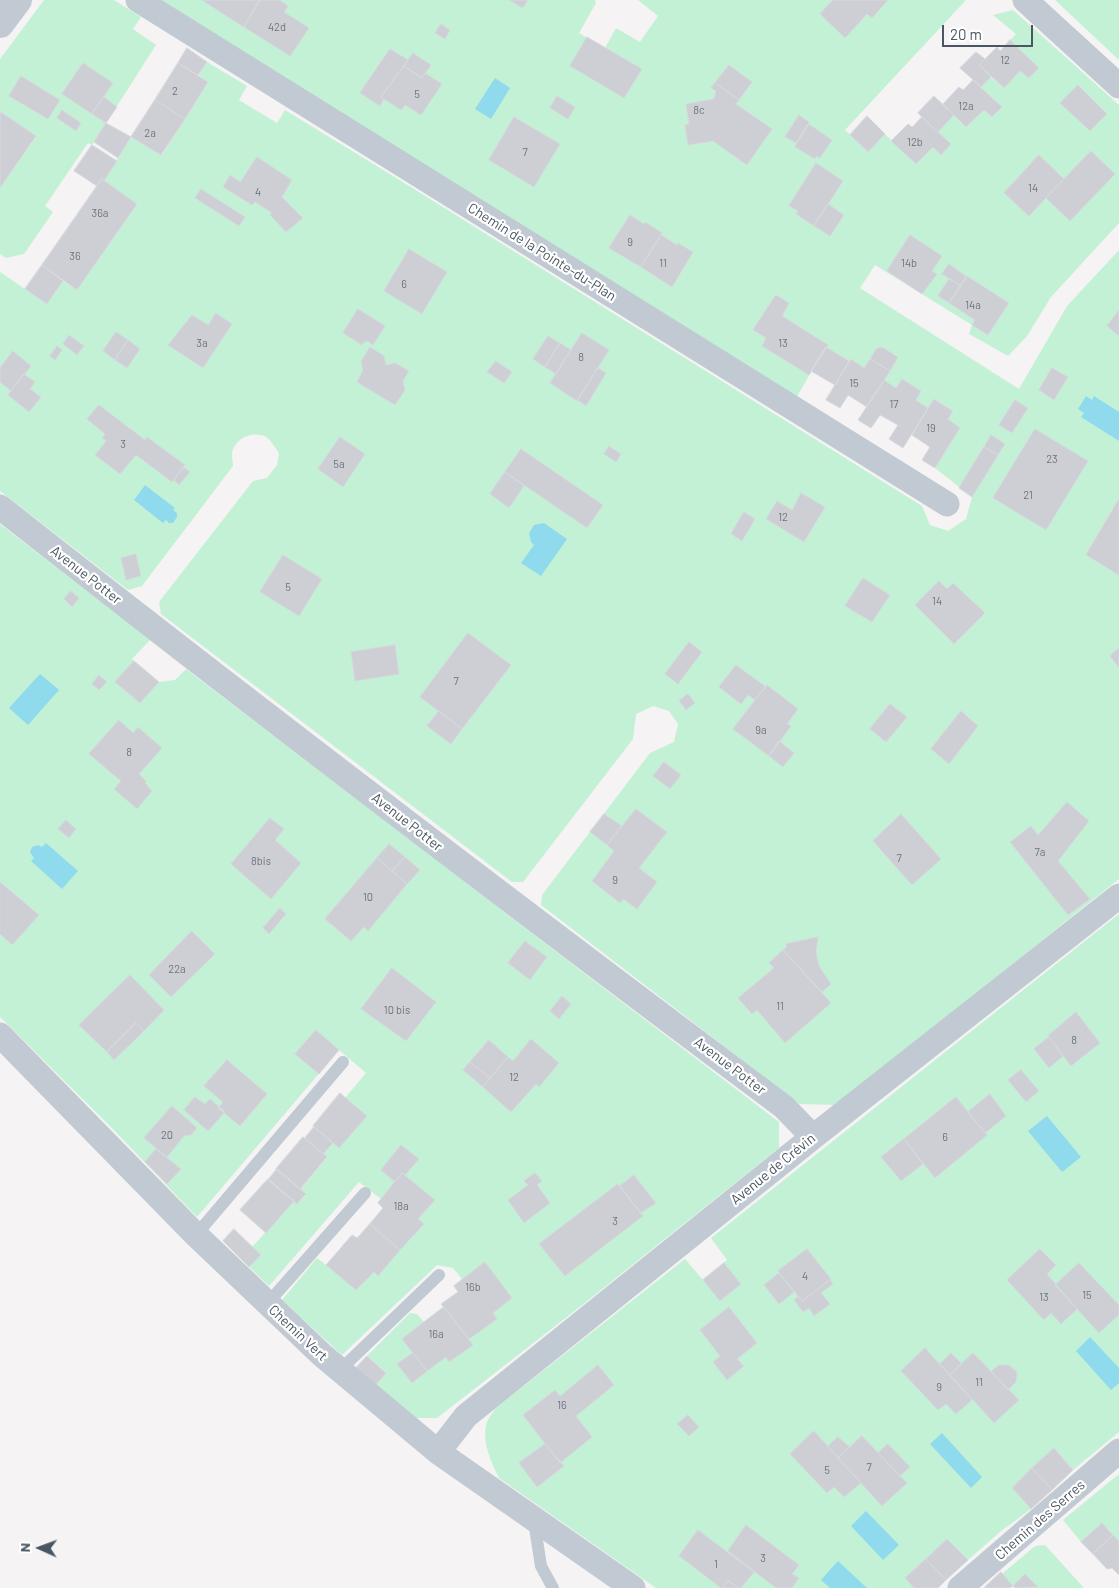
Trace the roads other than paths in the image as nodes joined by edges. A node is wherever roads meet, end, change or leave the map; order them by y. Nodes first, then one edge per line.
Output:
1 (18, 0) edge
2 (138, 0) edge
3 (1025, 0) edge
4 (0, 24) edge
5 (1119, 86) edge
6 (947, 504) dead end
7 (0, 507) edge
8 (1119, 896) edge
9 (0, 1035) edge
10 (342, 1062) dead end
11 (813, 1137) junction
12 (364, 1193) dead end
13 (196, 1235) junction
14 (439, 1276) dead end
15 (267, 1304) junction
16 (340, 1370) junction
17 (1119, 1451) edge
18 (438, 1452) junction
19 (534, 1520) junction
20 (553, 1588) edge
21 (633, 1588) edge
22 (960, 1588) edge

1 - 4 street
2 - 6 street, Chemin de la Pointe-du-Plan
3 - 5 street
7 - 11 street, Avenue Potter
8 - 11 street, Avenue de Crévin
9 - 13 street, Chemin Vert
10 - 13 lane
11 - 18 street, Avenue de Crévin
12 - 15 lane
13 - 15 street, Chemin Vert
14 - 16 lane
15 - 16 street, Chemin Vert
16 - 18 street, Chemin Vert
17 - 22 street, Chemin des Serres
18 - 19 street, Chemin Vert
19 - 20 lane
19 - 21 street, Chemin Vert

